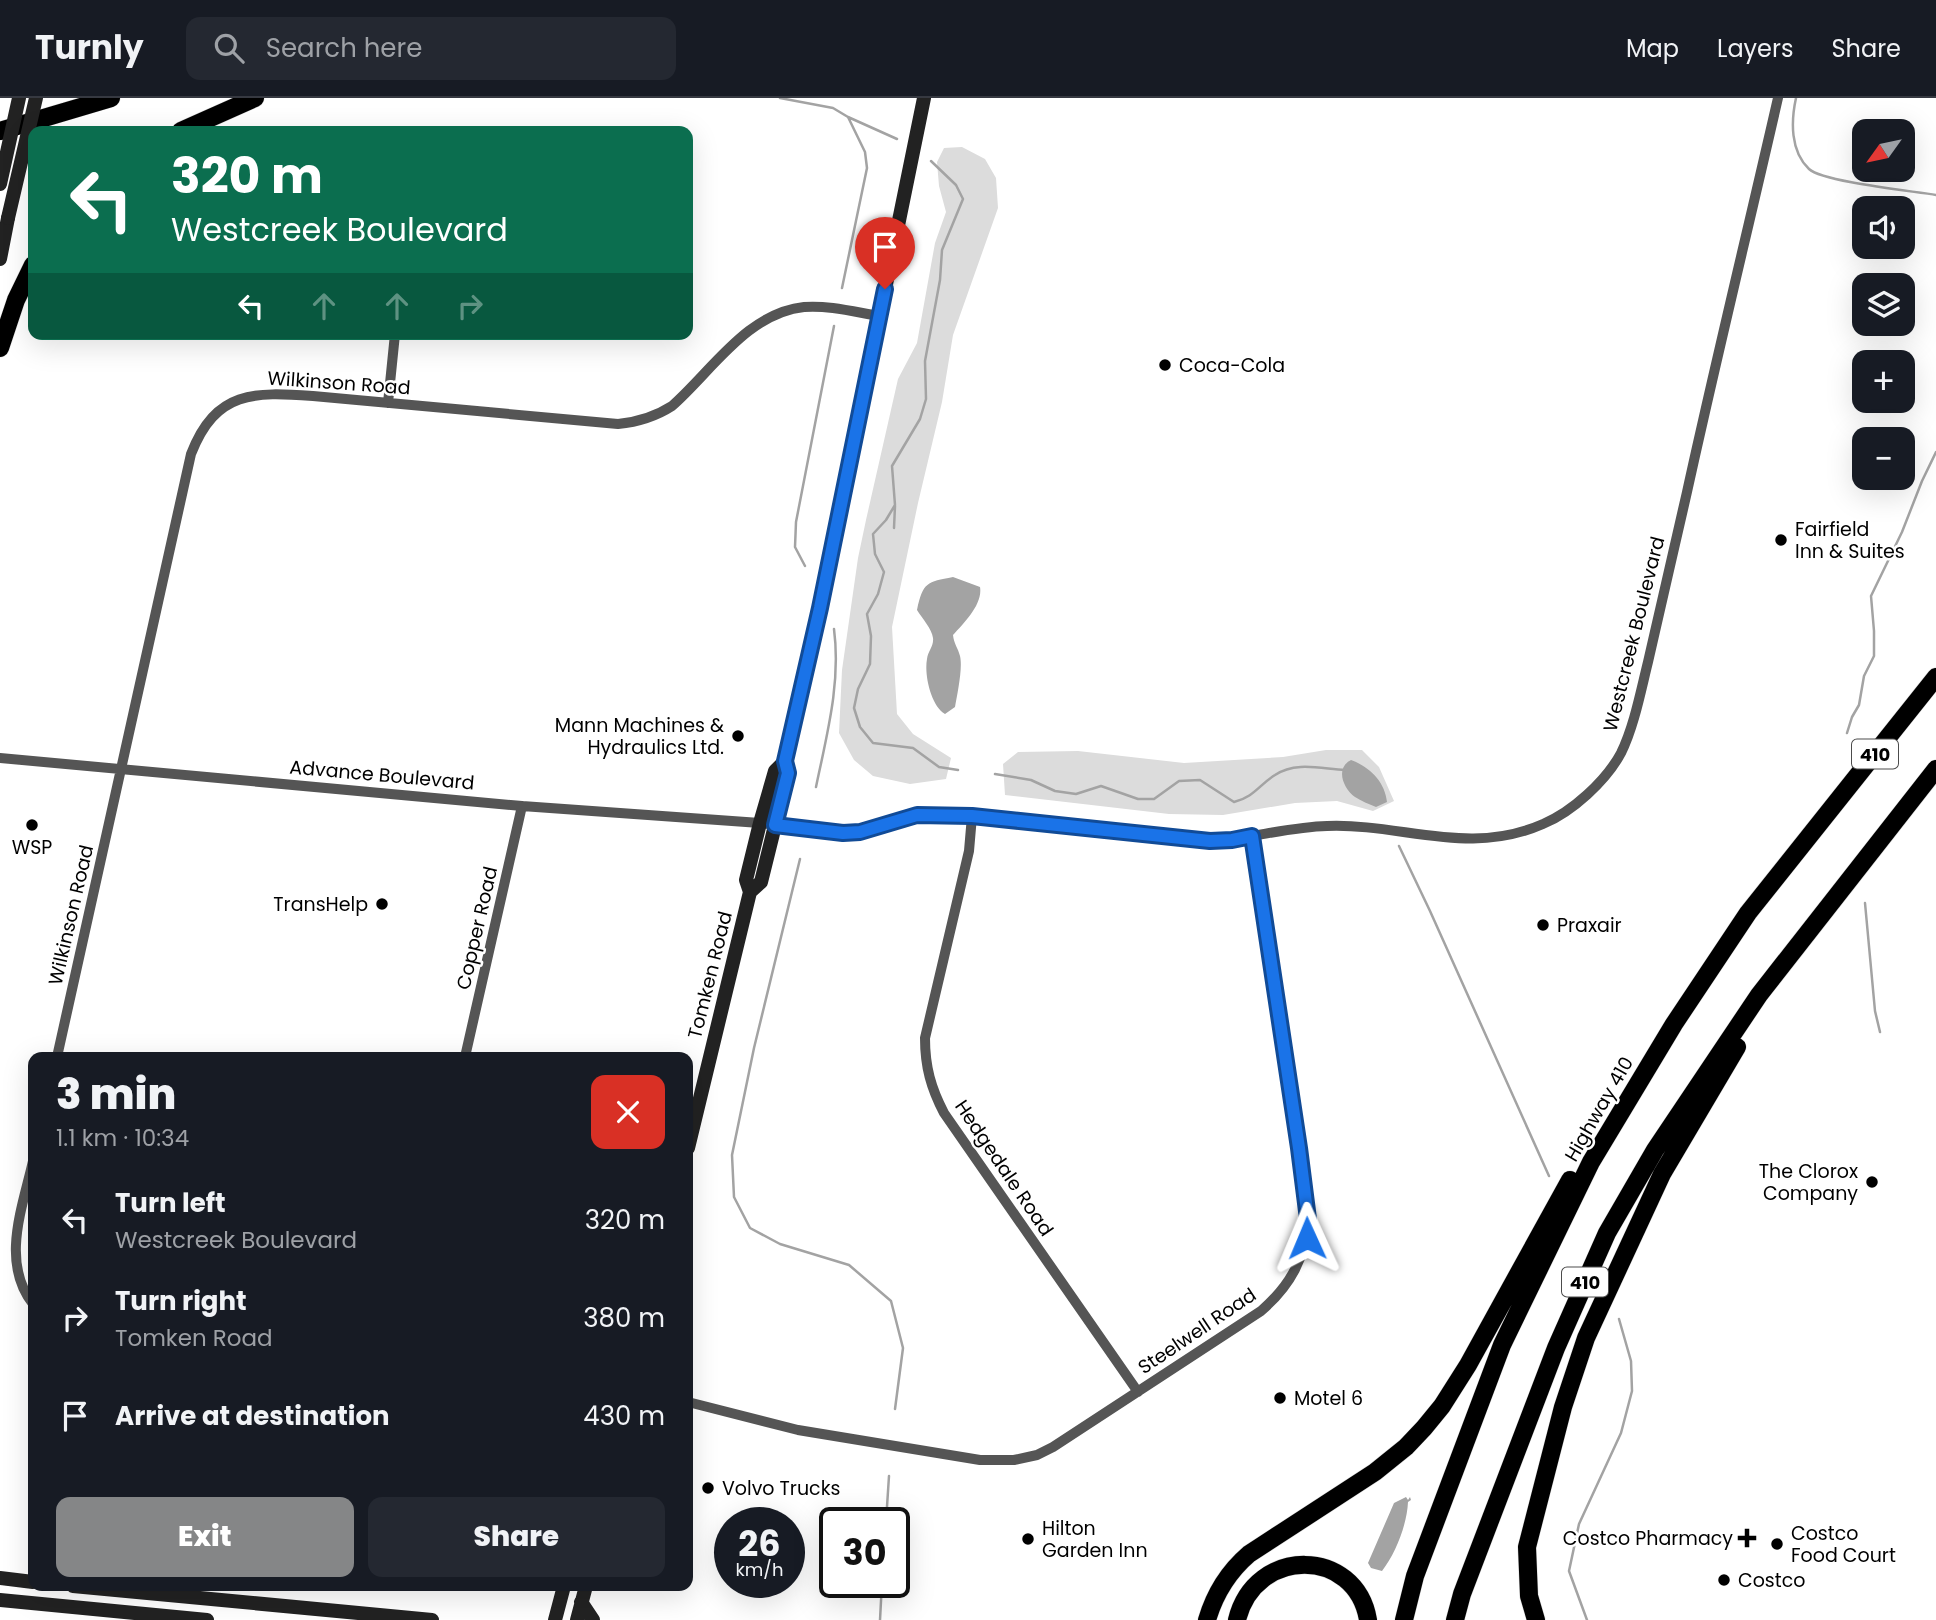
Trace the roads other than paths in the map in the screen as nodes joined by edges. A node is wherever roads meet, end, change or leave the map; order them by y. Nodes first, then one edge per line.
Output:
1 (19, 98) edge
2 (36, 98) edge
3 (111, 98) edge
4 (255, 98) edge
5 (924, 98) edge
6 (1778, 98) edge
7 (29, 126) edge
8 (192, 126) edge
9 (0, 131) edge
10 (28, 132) edge
11 (0, 184) edge
12 (0, 258) edge
13 (28, 275) edge
14 (879, 316) junction
15 (394, 340) edge
16 (0, 348) edge
17 (388, 403) junction
18 (1936, 677) edge
19 (0, 758) edge
20 (122, 768) junction
21 (1936, 769) edge
22 (523, 806) junction
23 (972, 816) junction
24 (768, 824) junction
25 (1252, 836) junction
26 (1759, 995) junction
27 (58, 1052) edge
28 (466, 1052) edge
29 (693, 1127) edge
30 (1591, 1162) junction
31 (28, 1185) edge
32 (28, 1295) edge
33 (1138, 1392) junction
34 (693, 1403) edge
35 (0, 1578) edge
36 (28, 1581) edge
37 (120, 1591) edge
38 (563, 1591) edge
39 (584, 1591) edge
40 (0, 1600) edge
41 (581, 1602) junction
42 (207, 1620) edge
43 (432, 1620) edge
44 (555, 1620) edge
45 (577, 1620) edge
46 (593, 1620) edge
47 (1207, 1620) edge
48 (1237, 1620) edge
49 (1368, 1620) edge
50 (1404, 1620) edge
51 (1457, 1620) edge
52 (1536, 1620) edge

1 - 11 main road, bridge
2 - 7 main road, bridge
3 - 9 highway
4 - 8 highway
5 - 14 main road, Tomken Road
6 - 25 street, Westcreek Boulevard
10 - 12 main road, bridge
13 - 16 highway
14 - 17 street, Wilkinson Road
14 - 24 main road, Tomken Road
15 - 17 street
17 - 20 street, Wilkinson Road
18 - 30 highway, Highway 410 / 410
19 - 20 street, Advance Boulevard
20 - 22 street, Advance Boulevard
20 - 27 street, Wilkinson Road
21 - 26 highway, 410
22 - 24 street, Advance Boulevard
22 - 28 street, Copper Road
23 - 24 street, Westcreek Boulevard
23 - 25 street, Westcreek Boulevard
23 - 33 street, Hedgedale Road
24 - 29 main road, Tomken Road
25 - 33 street, Steelwell Road
26 - 51 highway, 410
26 - 52 highway
30 - 47 highway
30 - 50 highway, Highway 410 / 410
31 - 32 street
33 - 34 street, Steelwell Road
35 - 36 main road
37 - 43 main road
38 - 44 main road
39 - 41 main road
40 - 42 main road
41 - 45 main road
41 - 46 main road
48 - 49 highway

